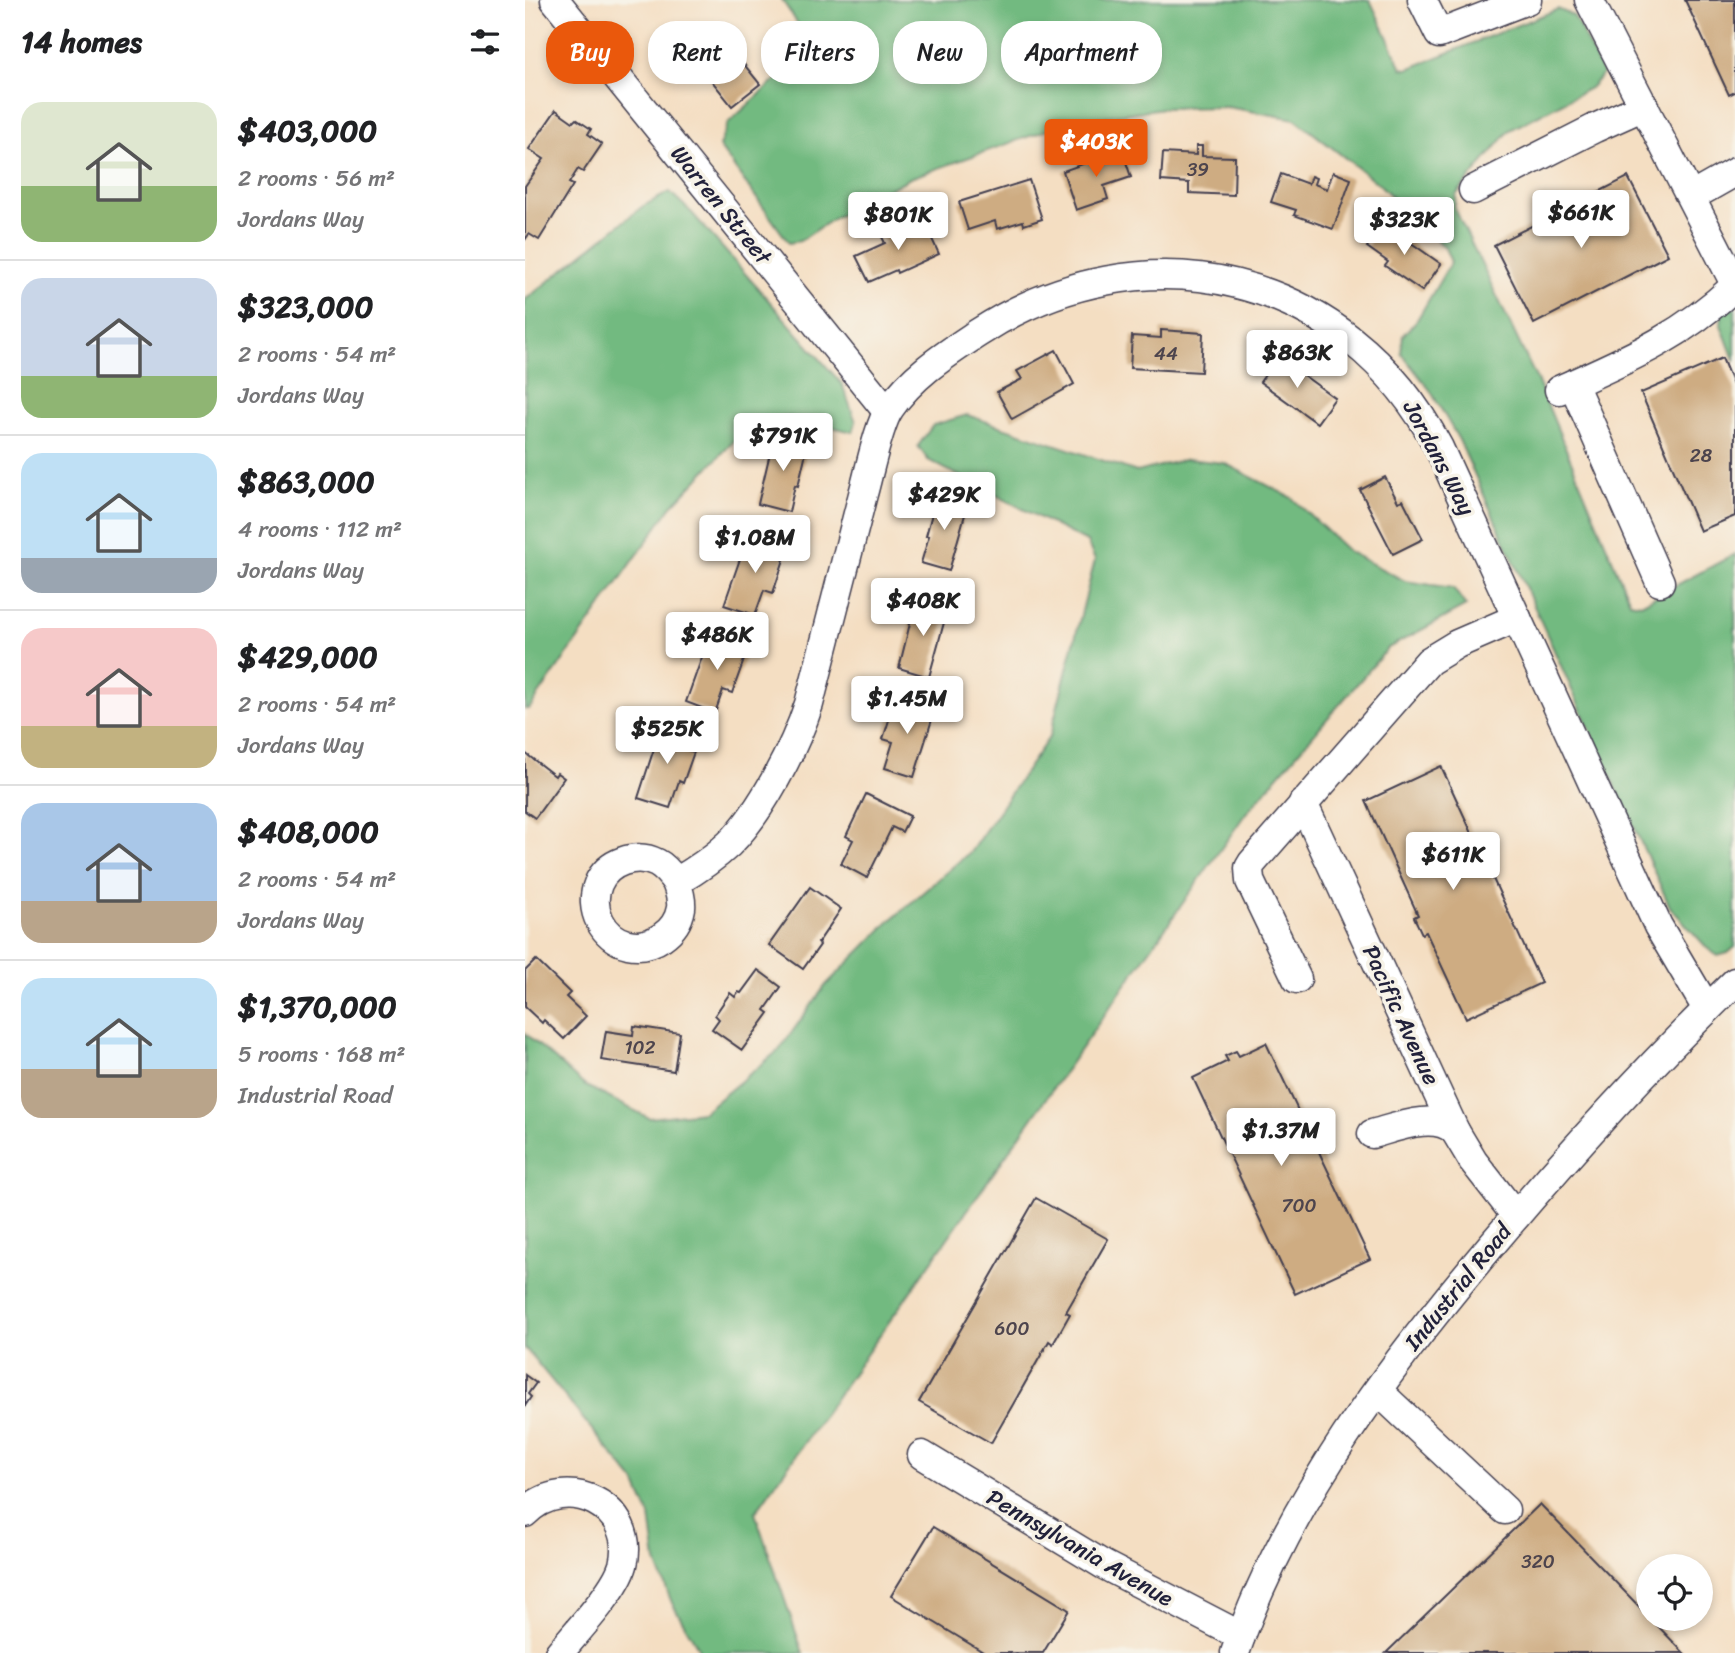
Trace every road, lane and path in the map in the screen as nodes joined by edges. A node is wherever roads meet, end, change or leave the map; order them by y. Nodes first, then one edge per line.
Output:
1 (555, 0) edge
2 (1422, 0) edge
3 (1527, 0) edge
4 (1589, 0) edge
5 (1644, 106) junction
6 (1735, 172) edge
7 (1473, 190) dead end
8 (1692, 197) junction
9 (1735, 285) edge
10 (887, 411) junction
11 (1660, 582) dead end
12 (1517, 618) junction
13 (1303, 803) junction
14 (676, 882) dead end
15 (1297, 979) dead end
16 (1735, 982) edge
17 (1707, 1009) junction
18 (1454, 1131) junction
19 (1372, 1134) dead end
20 (1516, 1216) junction
21 (1378, 1391) junction
22 (922, 1455) dead end
23 (1504, 1510) dead end
24 (525, 1513) edge
25 (1238, 1644) edge
26 (559, 1653) edge

1 - 10 street, Warren Street
2 - 3 street
4 - 5 street
5 - 7 street
5 - 8 street
6 - 8 street
8 - 9 street
9 - 11 street
10 - 12 street, Jordans Way
10 - 14 street, Jordans Way
12 - 13 street
12 - 17 street, Jordans Way
13 - 15 street
13 - 18 street, Pacific Avenue
16 - 17 street, Industrial Road
17 - 20 street, Industrial Road
18 - 19 street
18 - 20 street, Pacific Avenue
20 - 21 street, Industrial Road
21 - 23 street
21 - 25 street, Industrial Road
22 - 25 street, Pennsylvania Avenue
24 - 26 street

